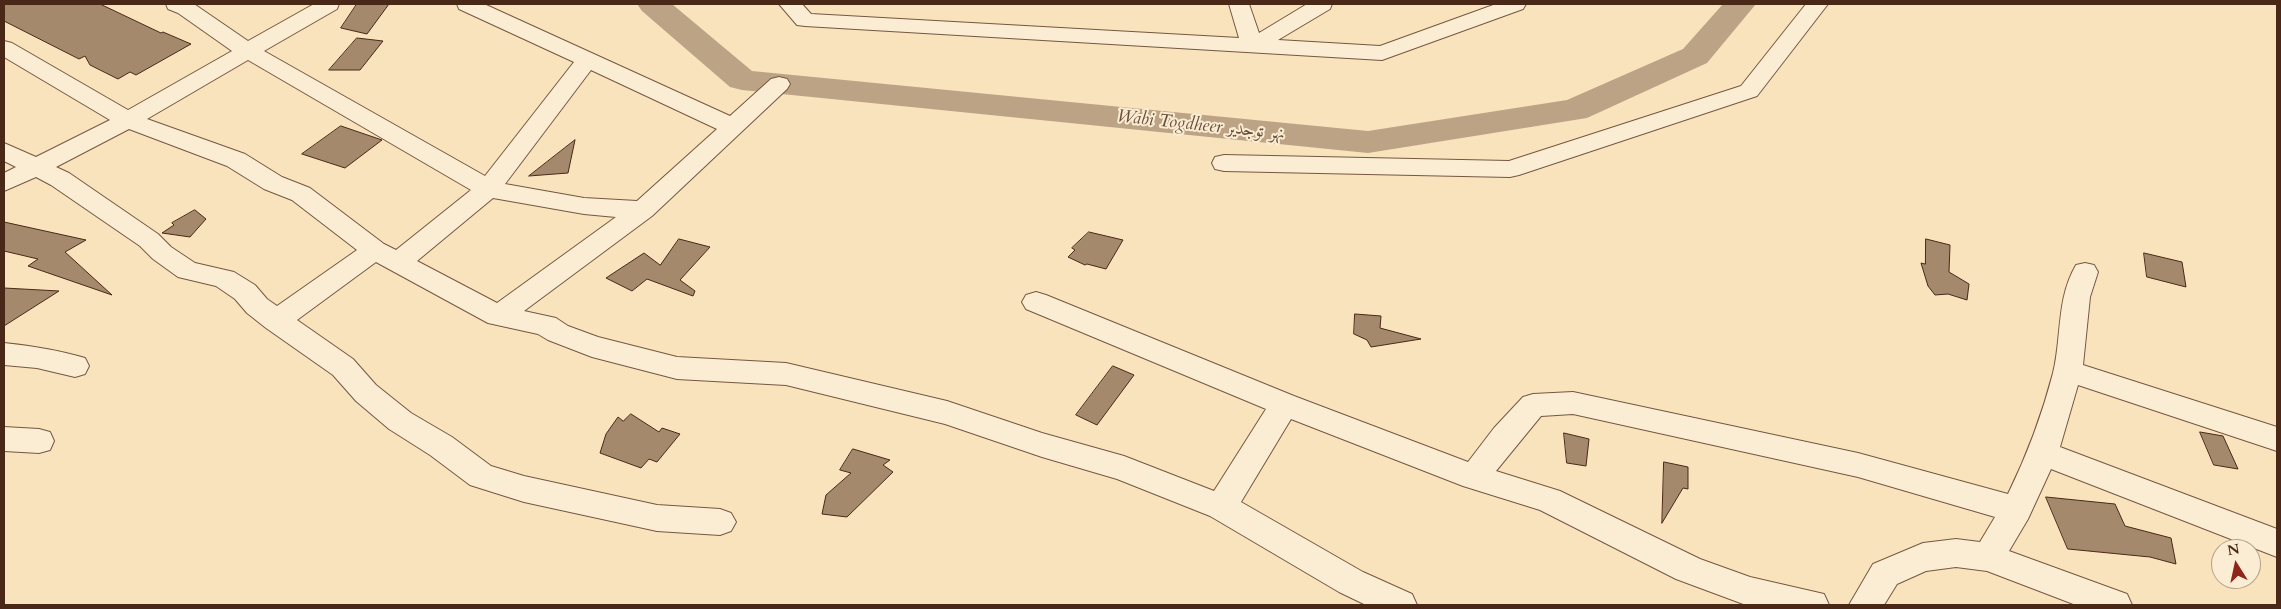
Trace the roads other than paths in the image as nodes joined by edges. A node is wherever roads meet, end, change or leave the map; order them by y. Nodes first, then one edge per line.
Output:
1 (176, 4) edge
2 (329, 4) edge
3 (467, 4) edge
4 (790, 4) edge
5 (1239, 4) edge
6 (1322, 4) edge
7 (1515, 4) edge
8 (1817, 4) edge
9 (1253, 46) junction
10 (4, 48) edge
11 (246, 50) junction
12 (587, 60) junction
13 (779, 84) dead end
14 (128, 120) junction
15 (733, 127) junction
16 (4, 151) edge
17 (1224, 163) dead end
18 (34, 166) junction
19 (4, 183) edge
20 (488, 189) junction
21 (643, 210) junction
22 (386, 256) junction
23 (2085, 272) dead end
24 (1036, 302) dead end
25 (498, 316) junction
26 (276, 321) junction
27 (4, 354) edge
28 (75, 366) dead end
29 (2068, 370) junction
30 (1284, 404) junction
31 (4, 439) edge
32 (2277, 439) edge
33 (39, 441) dead end
34 (2043, 453) junction
35 (1474, 477) junction
36 (1221, 507) junction
37 (2017, 510) junction
38 (720, 522) dead end
39 (2277, 543) edge
40 (1988, 557) junction
41 (1400, 605) edge
42 (1812, 605) edge
43 (1866, 605) edge
44 (2115, 605) edge

1 - 11 street
2 - 11 street
3 - 12 street
4 - 9 street
5 - 9 street
6 - 9 street
7 - 9 street
8 - 17 street
10 - 14 street
11 - 14 street
11 - 20 street
12 - 15 street
12 - 20 street
13 - 15 street
14 - 18 street
14 - 22 street
15 - 21 street
16 - 18 street
18 - 19 street
18 - 26 street
20 - 21 street
20 - 22 street
21 - 25 street
22 - 25 street
22 - 26 street
23 - 29 street
24 - 30 street
25 - 36 street
26 - 38 street
27 - 28 street
29 - 32 street
29 - 34 street
30 - 35 street
30 - 36 street
31 - 33 street
34 - 37 street
34 - 39 street
35 - 37 street
35 - 42 street
36 - 41 street
37 - 40 street
40 - 43 street
40 - 44 street

